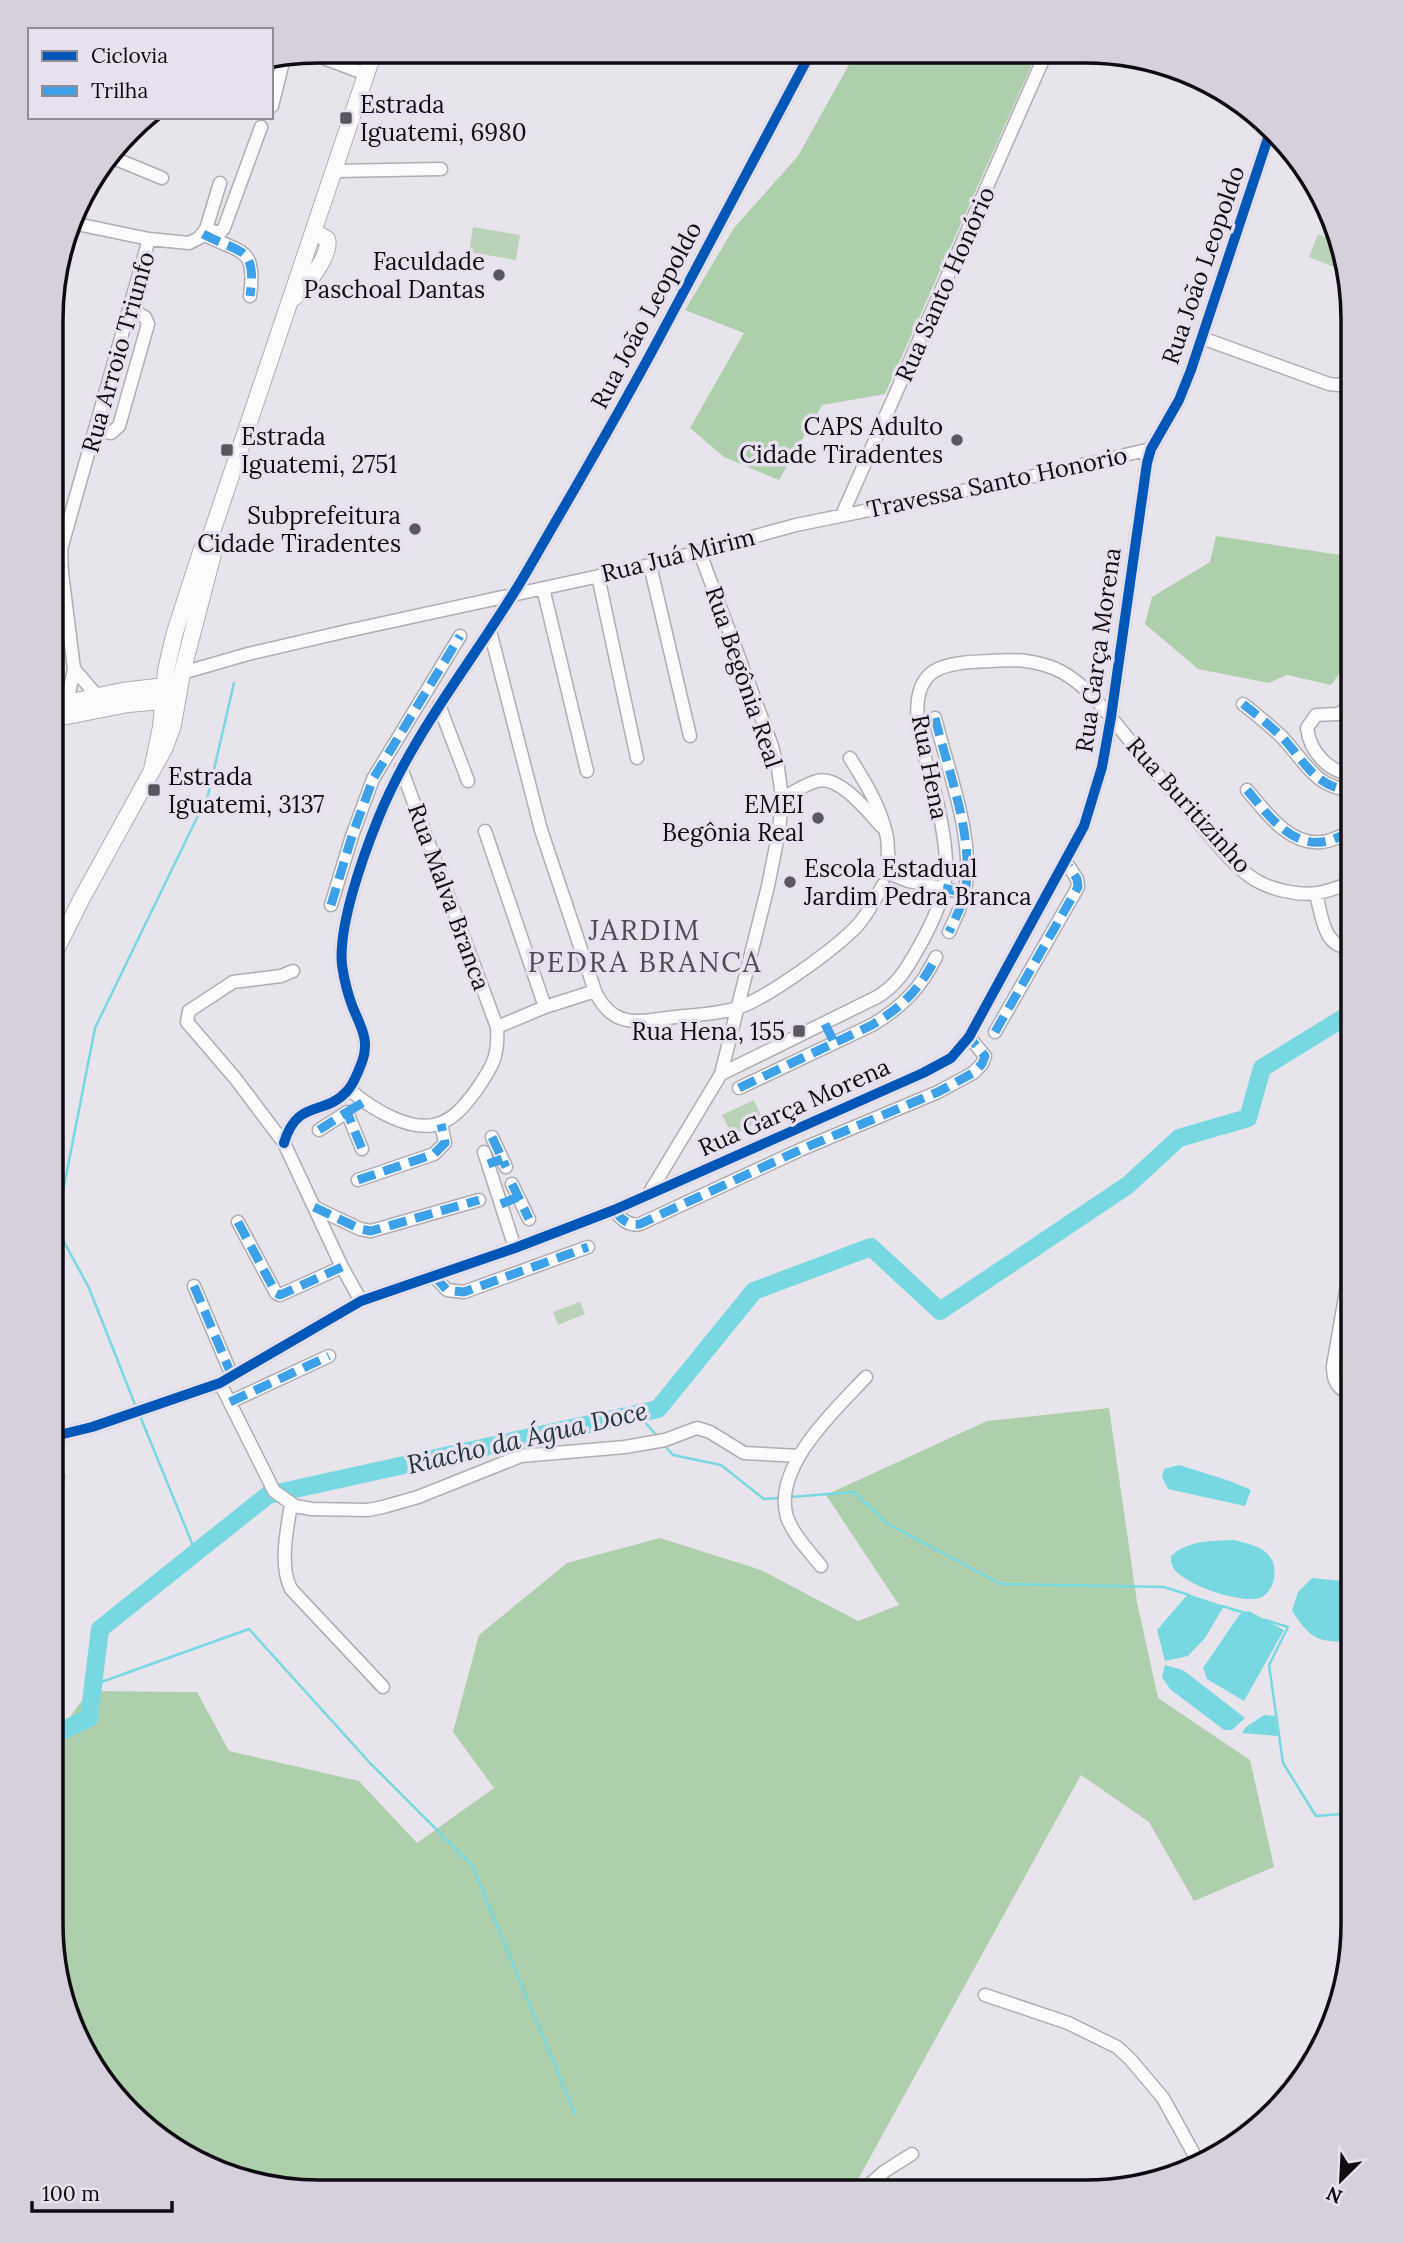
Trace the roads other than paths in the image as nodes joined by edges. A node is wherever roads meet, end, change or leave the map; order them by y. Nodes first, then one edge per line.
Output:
1 (344, 63) edge
2 (370, 63) edge
3 (805, 63) edge
4 (1042, 63) edge
5 (282, 66) edge
6 (366, 74) junction
7 (273, 102) edge
8 (261, 127) dead end
9 (1268, 140) edge
10 (118, 161) edge
11 (441, 169) dead end
12 (335, 171) junction
13 (162, 178) dead end
14 (219, 183) dead end
15 (81, 225) edge
16 (205, 232) junction
17 (149, 239) junction
18 (250, 296) dead end
19 (131, 310) junction
20 (1202, 338) junction
21 (1341, 384) edge
22 (96, 430) junction
23 (1151, 449) junction
24 (842, 515) junction
25 (63, 542) edge
26 (209, 545) junction
27 (700, 553) junction
28 (650, 565) junction
29 (598, 576) junction
30 (63, 581) edge
31 (543, 588) junction
32 (514, 595) junction
33 (489, 631) junction
34 (460, 636) dead end
35 (74, 669) junction
36 (174, 688) junction
37 (98, 696) junction
38 (67, 703) junction
39 (128, 704) junction
40 (1243, 704) dead end
41 (439, 705) junction
42 (63, 706) edge
43 (1341, 712) edge
44 (63, 717) edge
45 (1111, 717) junction
46 (935, 718) dead end
47 (161, 727) junction
48 (690, 736) dead end
49 (638, 758) dead end
50 (850, 758) dead end
51 (401, 768) junction
52 (152, 770) junction
53 (587, 771) dead end
54 (1341, 772) edge
55 (373, 779) junction
56 (468, 781) dead end
57 (392, 787) junction
58 (1341, 788) edge
59 (1247, 790) dead end
60 (782, 798) junction
61 (485, 831) dead end
62 (886, 831) junction
63 (1341, 835) edge
64 (1066, 862) junction
65 (883, 885) dead end
66 (1341, 886) edge
67 (943, 888) junction
68 (965, 893) junction
69 (1316, 894) junction
70 (331, 905) dead end
71 (949, 932) dead end
72 (63, 936) edge
73 (1341, 946) edge
74 (936, 957) dead end
75 (293, 971) dead end
76 (595, 991) junction
77 (545, 1007) junction
78 (737, 1008) junction
79 (825, 1024) junction
80 (497, 1027) junction
81 (995, 1032) dead end
82 (969, 1037) junction
83 (834, 1042) junction
84 (721, 1074) junction
85 (738, 1088) dead end
86 (349, 1089) junction
87 (364, 1102) junction
88 (347, 1112) junction
89 (441, 1124) junction
90 (319, 1130) dead end
91 (492, 1137) dead end
92 (284, 1143) junction
93 (362, 1149) dead end
94 (358, 1180) dead end
95 (512, 1184) dead end
96 (648, 1195) junction
97 (518, 1197) junction
98 (479, 1200) dead end
99 (501, 1204) junction
100 (314, 1207) junction
101 (614, 1210) junction
102 (529, 1219) dead end
103 (237, 1222) dead end
104 (588, 1247) dead end
105 (515, 1248) junction
106 (342, 1267) junction
107 (434, 1276) junction
108 (194, 1286) dead end
109 (361, 1301) junction
110 (1341, 1320) edge
111 (329, 1356) dead end
112 (232, 1376) junction
113 (866, 1377) dead end
114 (220, 1383) junction
115 (1341, 1389) edge
116 (230, 1402) junction
117 (63, 1434) edge
118 (799, 1456) junction
119 (291, 1504) junction
120 (821, 1566) dead end
121 (383, 1687) dead end
122 (985, 1995) dead end
123 (912, 2154) dead end
124 (1195, 2156) edge
125 (875, 2180) edge

1 - 6 street
2 - 6 main road
3 - 32 street, Rua João Leopoldo
4 - 24 street, Rua Santo Honório
5 - 7 street
6 - 12 main road
8 - 16 street
9 - 20 street, Rua João Leopoldo
10 - 13 street
11 - 12 street
12 - 26 main road
14 - 16 street
15 - 17 street
16 - 17 street
16 - 18 street
17 - 19 street, Rua Arroio Triunfo
19 - 22 street, Rua Arroio Triunfo
19 - 22 street
20 - 21 street
20 - 23 street, Rua João Leopoldo
22 - 25 street, Rua Arroio Triunfo
23 - 24 street, Travessa Santo Honorio
23 - 45 street, Rua Garça Morena
24 - 27 street, Rua Juá Mirim
26 - 36 main road
26 - 36 main road
27 - 28 street, Rua Juá Mirim
27 - 60 street, Rua Begônia Real
28 - 29 street, Rua Juá Mirim
28 - 48 street
29 - 31 street, Rua Juá Mirim
29 - 49 street
30 - 35 street, Rua Arroio Triunfo
31 - 32 street, Rua Juá Mirim
31 - 53 street
32 - 33 street, Rua João Leopoldo
32 - 36 street, Rua Juá Mirim
33 - 41 street, Rua João Leopoldo
33 - 76 street
34 - 55 street
35 - 37 street
35 - 38 street, Rua Arroio Triunfo
36 - 37 main road
36 - 39 main road
36 - 47 main road
36 - 52 main road
37 - 38 main road
38 - 42 main road
39 - 44 main road
39 - 47 main road
40 - 58 street
41 - 51 street, Rua João Leopoldo
41 - 56 street
43 - 54 street
45 - 64 street, Rua Garça Morena
45 - 67 street, Rua Hena
45 - 69 street, Rua Buritizinho
46 - 68 street
47 - 52 main road
50 - 62 street
51 - 57 street, Rua João Leopoldo
51 - 80 street, Rua Malva Branca
52 - 72 main road
55 - 57 street
55 - 70 street
57 - 86 street, Rua João Leopoldo
59 - 63 street
60 - 62 street
60 - 78 street, Rua Begônia Real
61 - 77 street
62 - 67 street
64 - 81 street
64 - 82 street, Rua Garça Morena
65 - 78 street
66 - 69 street, Rua Buritizinho
67 - 68 street
67 - 79 street, Rua Hena
68 - 71 street
69 - 73 street
74 - 83 street
75 - 92 street
76 - 77 street
76 - 78 street
77 - 80 street
78 - 84 street, Rua Begônia Real
79 - 83 street
79 - 84 street, Rua Hena
80 - 89 street
82 - 96 street, Rua Garça Morena
82 - 101 street
83 - 85 street
84 - 96 street, Rua Begônia Real
86 - 87 street
86 - 92 street
87 - 88 street
87 - 89 street
88 - 90 street
88 - 93 street
89 - 94 street
91 - 99 street
92 - 100 street
95 - 97 street
96 - 101 street, Rua Garça Morena
97 - 99 street
97 - 102 street
98 - 100 street
99 - 105 street
100 - 106 street
101 - 105 street, Rua Garça Morena
103 - 106 street
104 - 107 street
105 - 107 street, Rua Garça Morena
106 - 109 street
107 - 109 street, Rua Garça Morena
108 - 112 street
109 - 112 street, Rua Garça Morena
110 - 115 street
111 - 116 street
112 - 114 street, Rua Garça Morena
113 - 118 street
114 - 116 street
114 - 117 street, Rua Garça Morena
116 - 119 street
118 - 119 street
118 - 120 street
119 - 121 street
122 - 124 street
123 - 125 street

